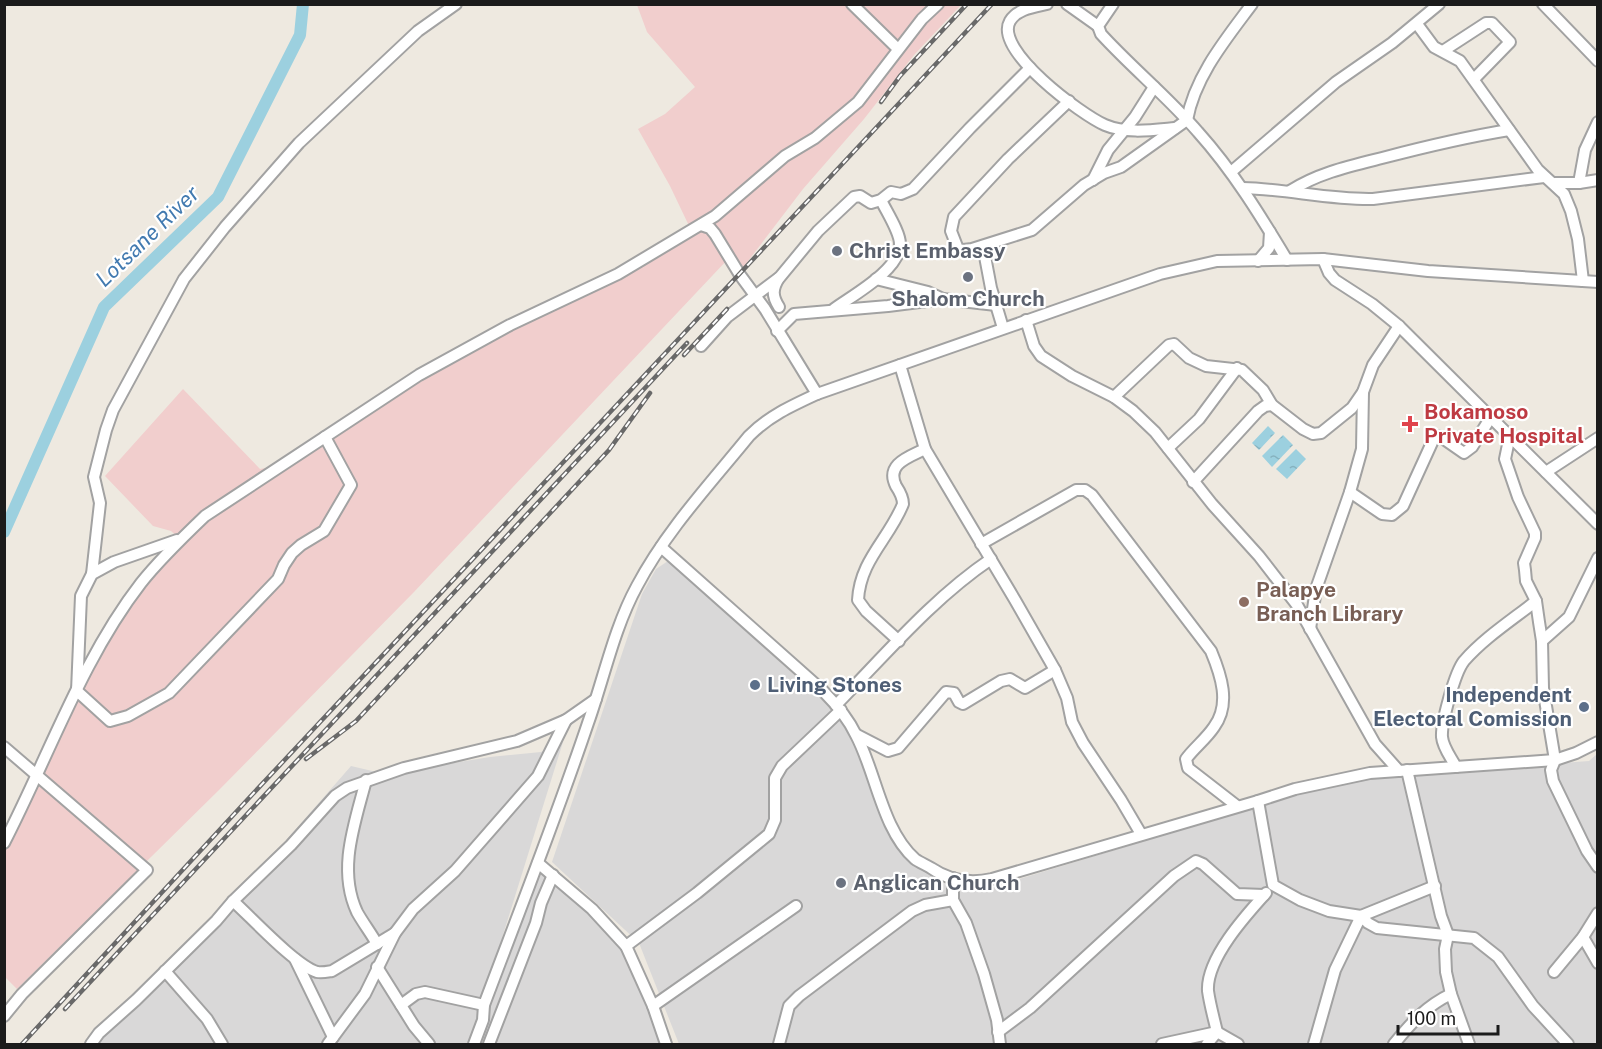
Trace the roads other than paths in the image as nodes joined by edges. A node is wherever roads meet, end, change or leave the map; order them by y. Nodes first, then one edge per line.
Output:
1 (456, 4) edge
2 (852, 4) edge
3 (938, 4) edge
4 (1047, 4) edge
5 (1067, 4) edge
6 (1113, 4) edge
7 (1252, 4) edge
8 (1439, 4) edge
9 (1543, 4) edge
10 (1418, 24) junction
11 (1098, 26) junction
12 (898, 49) junction
13 (1443, 51) junction
14 (1598, 62) edge
15 (1030, 68) junction
16 (1474, 79) junction
17 (1154, 87) junction
18 (1069, 101) junction
19 (1187, 120) junction
20 (1598, 122) edge
21 (1175, 128) junction
22 (1124, 129) junction
23 (1509, 130) junction
24 (1231, 172) junction
25 (1544, 177) junction
26 (1093, 180) junction
27 (1598, 180) edge
28 (1555, 183) junction
29 (1579, 183) junction
30 (1243, 188) junction
31 (1290, 190) junction
32 (881, 200) junction
33 (701, 225) junction
34 (1270, 232) junction
35 (983, 246) junction
36 (1323, 259) junction
37 (1287, 260) junction
38 (1258, 261) junction
39 (780, 277) junction
40 (876, 279) junction
41 (1583, 281) junction
42 (1598, 282) edge
43 (755, 295) junction
44 (943, 298) junction
45 (996, 305) junction
46 (779, 308) junction
47 (765, 309) junction
48 (833, 309) junction
49 (794, 314) junction
50 (1026, 320) junction
51 (1399, 326) junction
52 (1003, 328) junction
53 (777, 331) junction
54 (701, 346) dead end
55 (900, 365) junction
56 (1237, 368) junction
57 (1363, 392) junction
58 (817, 394) junction
59 (1114, 398) junction
60 (1272, 405) junction
61 (1491, 417) junction
62 (1510, 435) junction
63 (325, 436) junction
64 (1598, 438) edge
65 (1168, 448) junction
66 (925, 449) junction
67 (1545, 472) junction
68 (1193, 482) junction
69 (1350, 492) junction
70 (1598, 524) edge
71 (180, 539) junction
72 (981, 544) junction
73 (661, 547) junction
74 (1598, 558) edge
75 (991, 559) junction
76 (92, 574) junction
77 (1536, 601) junction
78 (1310, 630) junction
79 (899, 640) junction
80 (1542, 641) junction
81 (1055, 670) junction
82 (78, 691) junction
83 (596, 699) junction
84 (839, 708) junction
85 (566, 720) junction
86 (857, 735) junction
87 (1598, 742) edge
88 (4, 747) edge
89 (1555, 760) junction
90 (1456, 767) junction
91 (1403, 771) junction
92 (38, 775) junction
93 (366, 780) junction
94 (1258, 801) junction
95 (1237, 806) junction
96 (1141, 834) junction
97 (4, 843) edge
98 (538, 863) junction
99 (1597, 864) edge
100 (553, 875) junction
101 (953, 878) junction
102 (1273, 885) junction
103 (1435, 886) junction
104 (1264, 895) junction
105 (953, 900) junction
106 (233, 901) junction
107 (796, 906) dead end
108 (1598, 913) edge
109 (1361, 916) junction
110 (395, 933) junction
111 (1448, 935) junction
112 (1583, 937) junction
113 (377, 944) junction
114 (626, 946) junction
115 (295, 958) junction
116 (1598, 963) edge
117 (377, 967) junction
118 (165, 971) junction
119 (1554, 972) dead end
120 (1451, 994) junction
121 (401, 1005) junction
122 (484, 1005) junction
123 (652, 1006) junction
124 (4, 1016) edge
125 (483, 1020) junction
126 (998, 1032) junction
127 (1217, 1032) junction
128 (331, 1042) edge
129 (492, 1042) edge
130 (91, 1044) edge
131 (222, 1044) edge
132 (429, 1044) edge
133 (474, 1044) edge
134 (666, 1044) edge
135 (778, 1044) edge
136 (1000, 1044) edge
137 (1162, 1044) edge
138 (1207, 1044) edge
139 (1238, 1044) edge
140 (1314, 1044) edge
141 (1395, 1044) edge
142 (1469, 1044) edge
143 (1568, 1044) edge

1 - 76 street
2 - 12 street
3 - 12 street
4 - 15 street
5 - 11 street
6 - 11 street
7 - 19 street
8 - 10 street
9 - 14 street
10 - 13 street
10 - 24 street
11 - 17 street
12 - 33 street
13 - 16 street
13 - 16 street
15 - 18 street
15 - 32 street
16 - 23 street
17 - 19 street
17 - 22 street
18 - 22 street
18 - 35 street
19 - 21 street
19 - 24 street
20 - 29 street
21 - 22 street
21 - 26 street
22 - 26 street
23 - 25 street
23 - 31 street
24 - 30 street
25 - 28 street
25 - 31 street
26 - 35 street
27 - 29 street
28 - 29 street
28 - 41 street
30 - 31 street
30 - 34 street
32 - 39 street
32 - 40 street
33 - 43 street
33 - 63 street
34 - 37 street
34 - 38 street
35 - 45 street
36 - 37 street
36 - 41 street
36 - 51 street
37 - 38 street
38 - 50 street
39 - 43 street
39 - 46 street
40 - 44 street
40 - 48 street
41 - 42 street
43 - 47 street
43 - 54 street
44 - 45 street
44 - 48 street
45 - 52 street
46 - 47 street
46 - 49 street
47 - 53 street
48 - 49 street
49 - 53 street
50 - 52 street
50 - 59 street
51 - 57 street
51 - 61 street
52 - 55 street
53 - 58 street
55 - 58 street
55 - 66 street
56 - 59 street
56 - 60 street
56 - 65 street
57 - 60 street
57 - 69 street
58 - 73 street
59 - 65 street
60 - 68 street
61 - 62 street
61 - 69 street
62 - 67 street
62 - 77 street
63 - 71 street
63 - 82 street
64 - 67 street
65 - 68 street
66 - 72 street
66 - 79 street
67 - 70 street
68 - 78 street
69 - 78 street
71 - 76 street
71 - 82 street
72 - 75 street
72 - 95 street
73 - 83 street
73 - 84 street
74 - 80 street
75 - 79 street
75 - 81 street
76 - 82 street
77 - 80 street
77 - 90 street
78 - 91 street
79 - 84 street
80 - 89 street
81 - 86 street
81 - 96 street
82 - 92 street
83 - 85 street
83 - 98 street
84 - 86 street
84 - 114 street
85 - 93 street
85 - 110 street
86 - 101 street
87 - 89 street
88 - 92 street
89 - 90 street
89 - 99 street
90 - 91 street
91 - 94 street
91 - 103 street
92 - 97 street
92 - 124 street
93 - 106 street
93 - 113 street
94 - 95 street
94 - 102 street
95 - 96 street
96 - 101 street
98 - 100 street
98 - 122 street
100 - 114 street
100 - 129 street
101 - 105 street
102 - 104 street
102 - 109 street
103 - 109 street
103 - 111 street
104 - 126 street
104 - 127 street
105 - 126 street
105 - 135 street
106 - 115 street
106 - 118 street
107 - 123 street
108 - 112 street
109 - 111 street
109 - 140 street
110 - 113 street
110 - 117 street
111 - 120 street
111 - 143 street
112 - 116 street
112 - 119 street
113 - 115 street
114 - 123 street
115 - 128 street
117 - 121 street
117 - 128 street
118 - 130 street
118 - 131 street
120 - 141 street
120 - 142 street
121 - 122 street
121 - 132 street
122 - 125 street
123 - 134 street
125 - 129 street
125 - 133 street
126 - 136 street
127 - 137 street
127 - 138 street
127 - 139 street

